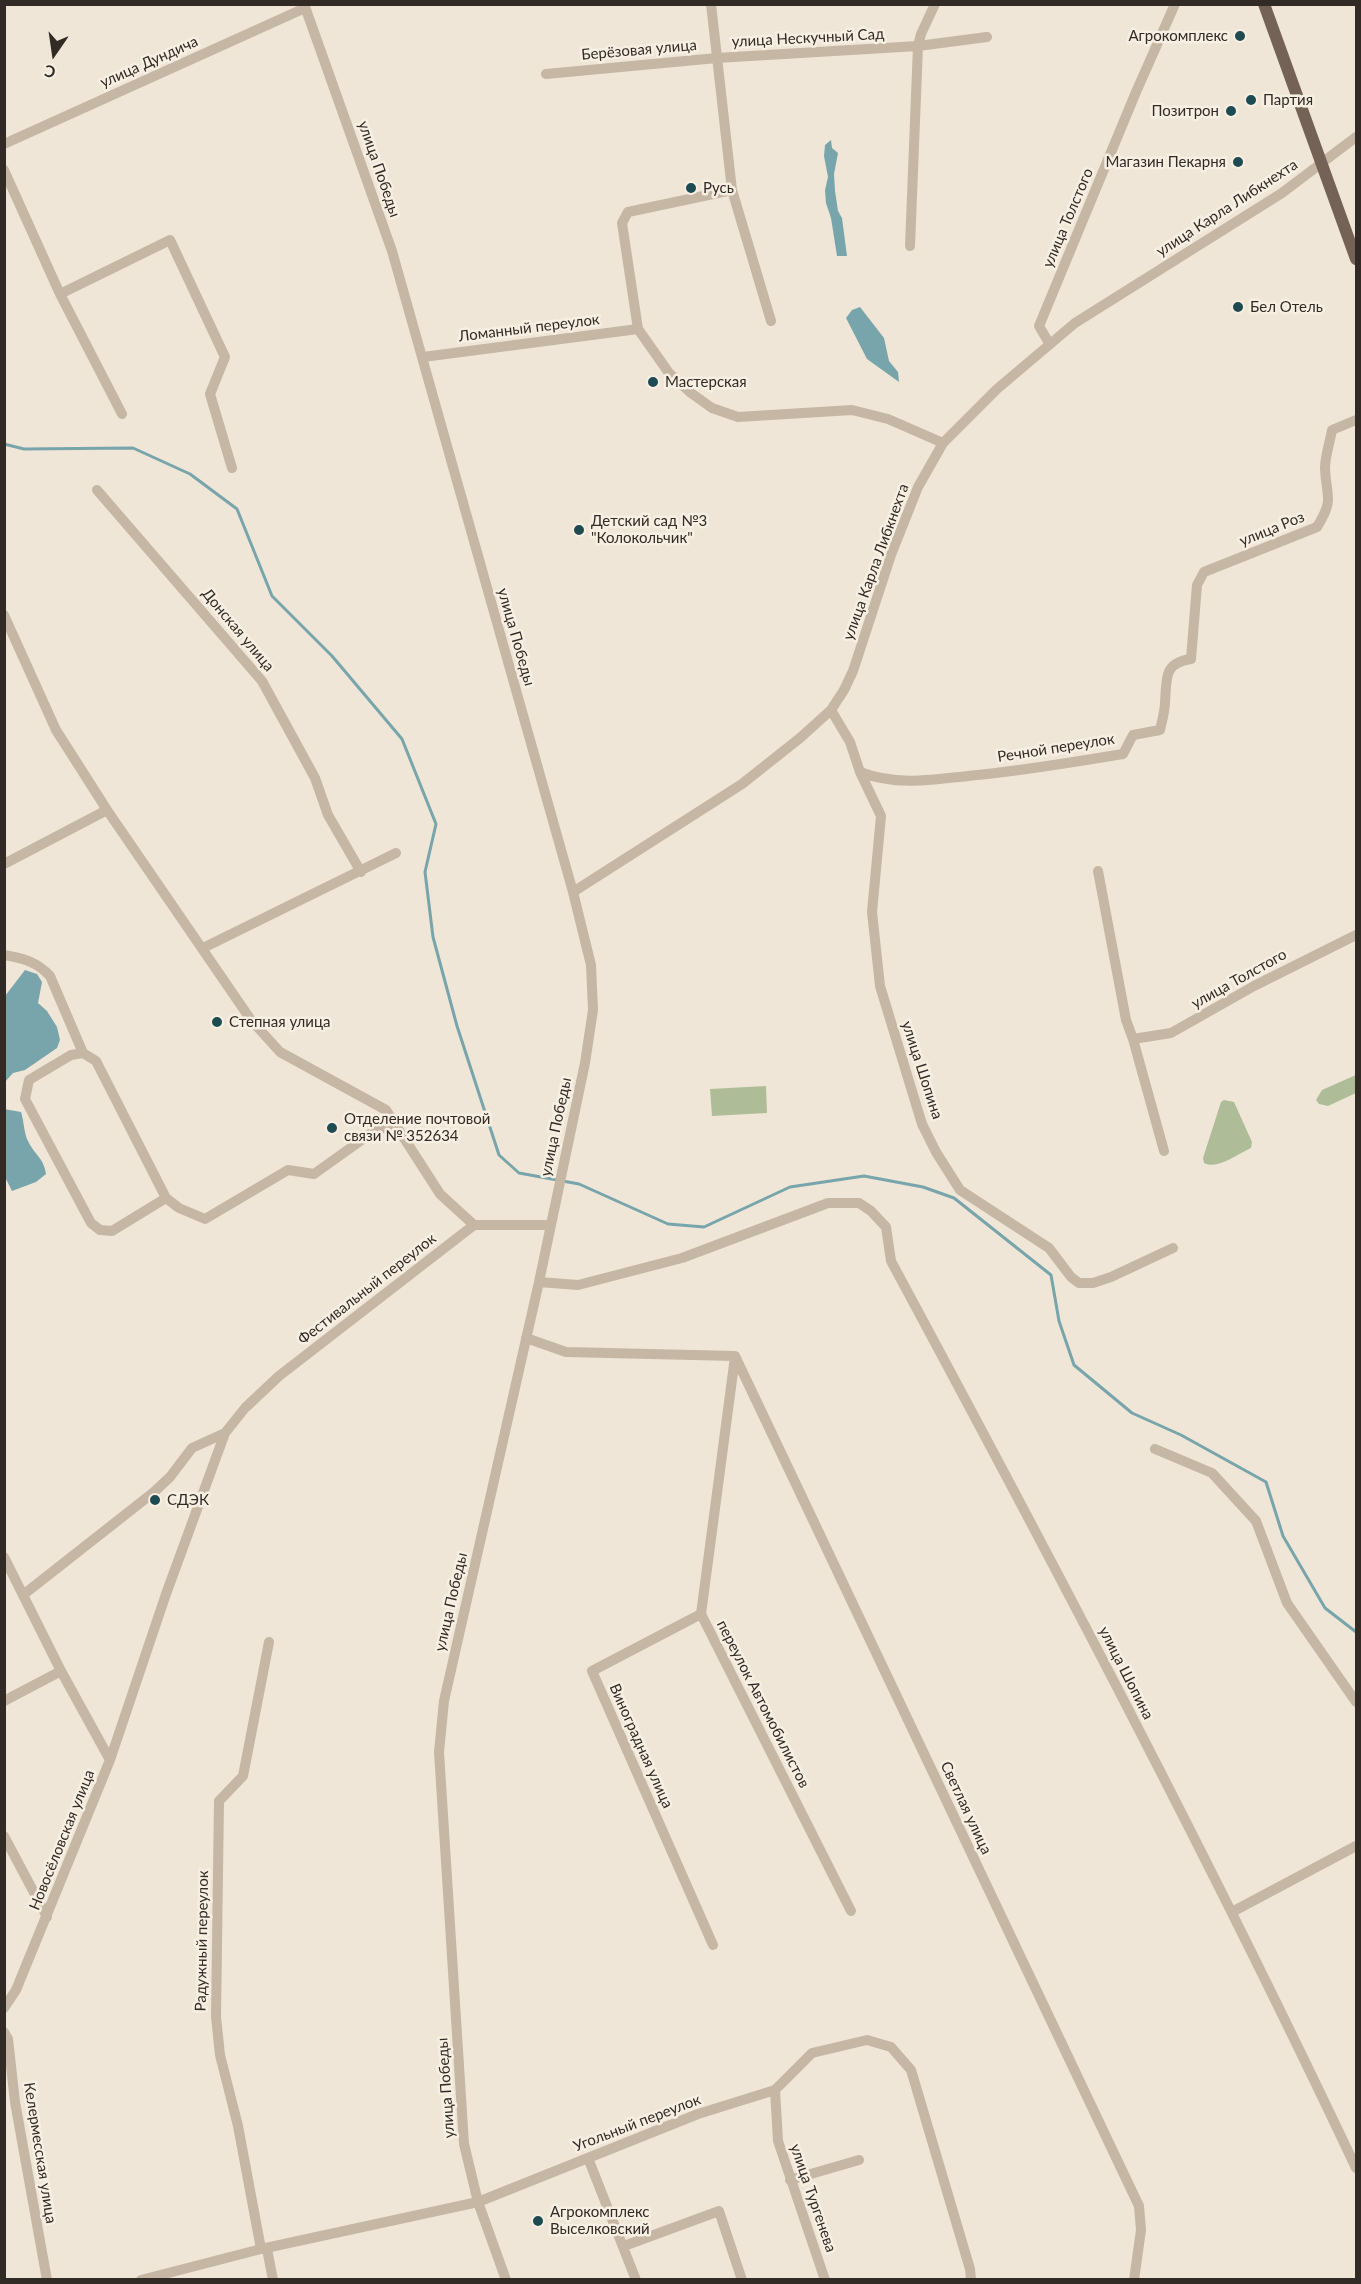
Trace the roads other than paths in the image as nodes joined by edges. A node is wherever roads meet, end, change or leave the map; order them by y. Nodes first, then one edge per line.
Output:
1 (711, 4) edge
2 (935, 4) edge
3 (1175, 4) edge
4 (1264, 4) edge
5 (305, 6) edge
6 (987, 38) dead end
7 (918, 46) junction
8 (717, 58) junction
9 (546, 74) dead end
10 (1356, 137) edge
11 (4, 144) edge
12 (1321, 162) junction
13 (4, 170) edge
14 (732, 190) junction
15 (910, 246) dead end
16 (1356, 259) edge
17 (60, 294) junction
18 (771, 321) dead end
19 (638, 329) junction
20 (1049, 343) junction
21 (423, 357) junction
22 (122, 414) dead end
23 (1356, 420) edge
24 (943, 443) junction
25 (232, 468) dead end
26 (97, 490) dead end
27 (4, 615) edge
28 (1191, 659) joint
29 (831, 710) junction
30 (860, 772) junction
31 (107, 810) junction
32 (396, 853) dead end
33 (4, 864) edge
34 (1098, 871) dead end
35 (361, 872) junction
36 (573, 892) junction
37 (1356, 935) edge
38 (203, 948) junction
39 (4, 955) edge
40 (1133, 1039) junction
41 (83, 1053) junction
42 (395, 1122) junction
43 (1164, 1151) dead end
44 (166, 1198) junction
45 (474, 1225) junction
46 (551, 1225) junction
47 (1173, 1248) dead end
48 (539, 1282) junction
49 (526, 1338) junction
50 (735, 1356) junction
51 (225, 1433) junction
52 (1155, 1449) dead end
53 (4, 1557) edge
54 (23, 1595) junction
55 (701, 1614) junction
56 (269, 1642) dead end
57 (61, 1671) junction
58 (4, 1701) edge
59 (1356, 1702) edge
60 (110, 1760) junction
61 (4, 1836) edge
62 (1356, 1846) edge
63 (851, 1911) dead end
64 (1232, 1912) junction
65 (47, 1917) junction
66 (713, 1945) dead end
67 (4, 2008) edge
68 (4, 2032) edge
69 (775, 2090) junction
70 (588, 2158) junction
71 (859, 2160) dead end
72 (1356, 2168) edge
73 (790, 2180) junction
74 (478, 2202) junction
75 (624, 2246) junction
76 (264, 2249) junction
77 (47, 2280) edge
78 (141, 2280) edge
79 (273, 2280) edge
80 (506, 2280) edge
81 (636, 2280) edge
82 (742, 2280) edge
83 (825, 2280) edge
84 (972, 2280) edge
85 (1134, 2280) edge

1 - 8 street, Берёзовая улица
2 - 7 street
3 - 20 street, улица Толстого
4 - 12 main road
5 - 11 street, улица Дундича
5 - 21 street, улица Победы
6 - 7 street, улица Нескучный Сад
7 - 8 street, улица Нескучный Сад
7 - 15 street
8 - 9 street, Берёзовая улица
8 - 14 street, улица Нескучный Сад
10 - 12 street, улица Карла Либкнехта
12 - 16 main road
12 - 20 street, улица Карла Либкнехта
13 - 17 street
14 - 18 street, улица Нескучный Сад
14 - 19 street
17 - 22 street
17 - 25 street
19 - 21 street, Ломанный переулок
19 - 24 street
20 - 24 street, улица Карла Либкнехта
21 - 36 street, улица Победы
23 - 28 street, улица Роз
24 - 29 street, улица Карла Либкнехта
26 - 35 street, Донская улица
27 - 31 street
28 - 30 street, Речной переулок
29 - 30 street, улица Шопина
29 - 36 street, улица Карла Либкнехта
30 - 47 street, улица Шопина
31 - 33 street
31 - 38 street
32 - 35 street
34 - 40 street
35 - 38 street
36 - 46 street, улица Победы
37 - 40 street, улица Толстого
38 - 42 street
39 - 41 street
40 - 43 street
41 - 44 street
41 - 44 street
42 - 44 street
42 - 45 street
45 - 46 street
45 - 51 street, Фестивальный переулок
46 - 48 street, улица Победы
48 - 49 street, улица Победы
48 - 64 street, улица Шопина
49 - 50 street
49 - 74 street, улица Победы
50 - 55 street, переулок Автомобилистов
50 - 85 street, Светлая улица
51 - 54 street, Фестивальный переулок
51 - 60 street, Фестивальный переулок
52 - 59 street
53 - 54 street, Новосёловская улица
54 - 57 street, Новосёловская улица
55 - 63 street, переулок Автомобилистов
55 - 66 street, Виноградная улица
56 - 76 street, Радужный переулок
57 - 58 street
57 - 60 street, Новосёловская улица
60 - 65 street, Новосёловская улица
61 - 65 street
62 - 64 street
64 - 72 street, улица Шопина
65 - 67 street, Новосёловская улица
68 - 77 street, Келермесская улица
69 - 70 street, Угольный переулок
69 - 73 street, улица Тургенева
69 - 84 street, Угольный переулок
70 - 74 street, Угольный переулок
70 - 75 street
71 - 73 street
73 - 83 street, улица Тургенева
74 - 76 street, Угольный переулок
74 - 80 street, улица Победы
75 - 81 street
75 - 82 street
76 - 78 street, Угольный переулок
76 - 79 street, Радужный переулок

